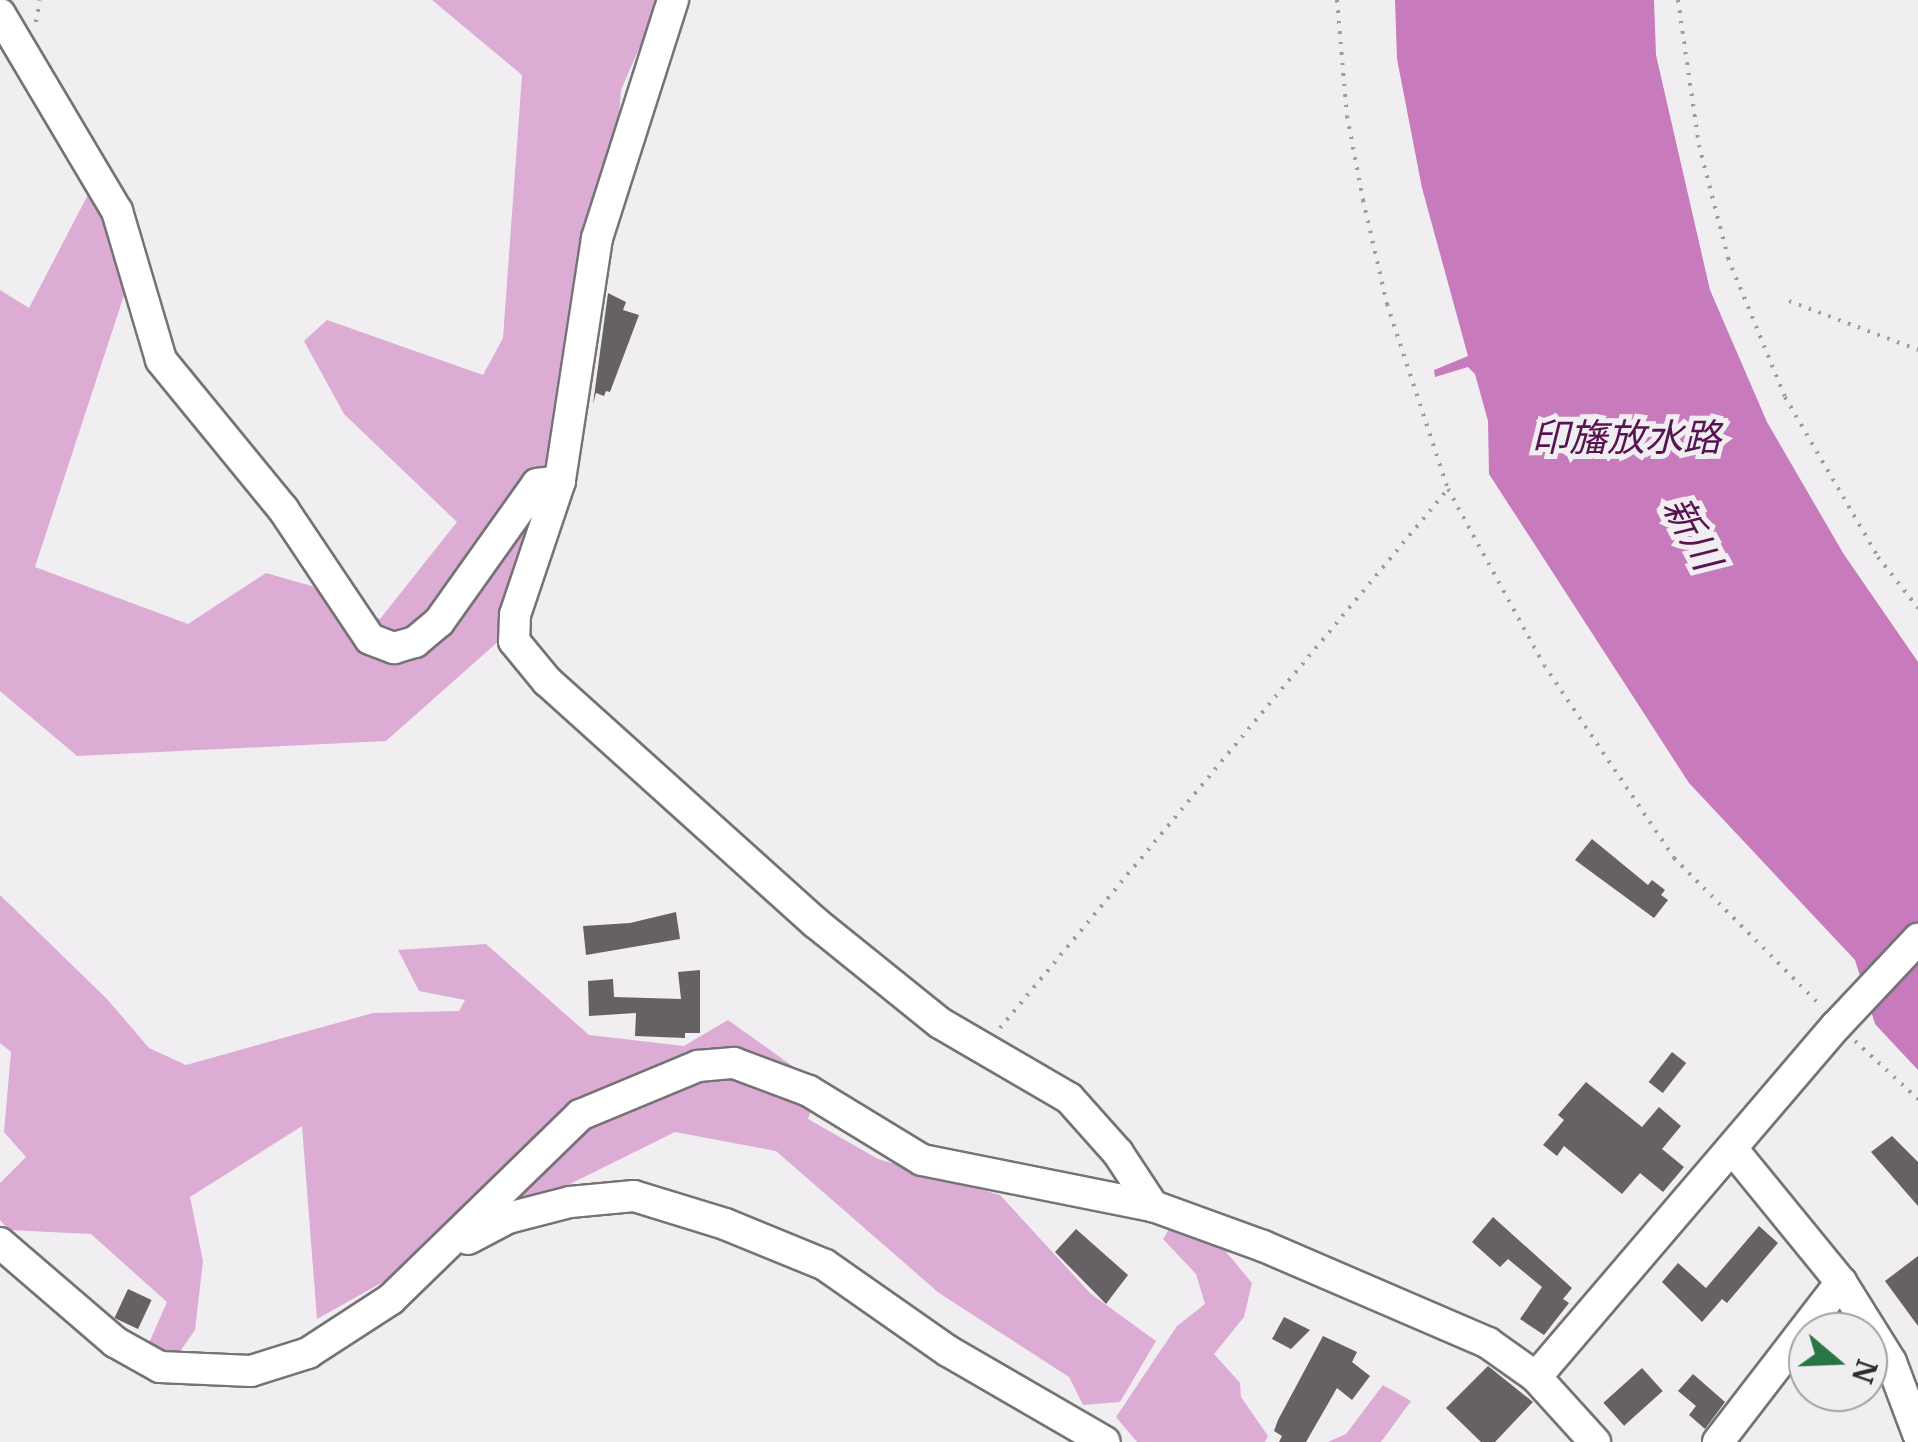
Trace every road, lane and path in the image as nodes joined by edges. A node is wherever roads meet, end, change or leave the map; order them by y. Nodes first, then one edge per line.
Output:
1 (674, 0) edge
2 (1336, 0) edge
3 (1678, 0) edge
4 (0, 14) edge
5 (1788, 301) dead end
6 (1918, 350) edge
7 (560, 481) junction
8 (1448, 489) junction
9 (1918, 608) edge
10 (1918, 940) edge
11 (1836, 1026) junction
12 (983, 1049) junction
13 (1918, 1098) edge
14 (1734, 1150) junction
15 (1153, 1206) junction
16 (0, 1243) edge
17 (438, 1254) junction
18 (1841, 1282) junction
19 (1536, 1378) junction
20 (1918, 1434) edge
21 (1104, 1442) edge
22 (1595, 1442) edge
23 (1718, 1442) edge

1 - 7 street
2 - 8 path
3 - 9 path
4 - 7 street
5 - 6 path
7 - 12 street
8 - 11 path
8 - 12 path
10 - 11 street
11 - 13 path
11 - 14 street
12 - 15 street
14 - 18 street
14 - 19 street
15 - 17 street
15 - 19 street
16 - 17 street
17 - 21 street
18 - 20 street
18 - 23 street
19 - 22 street

